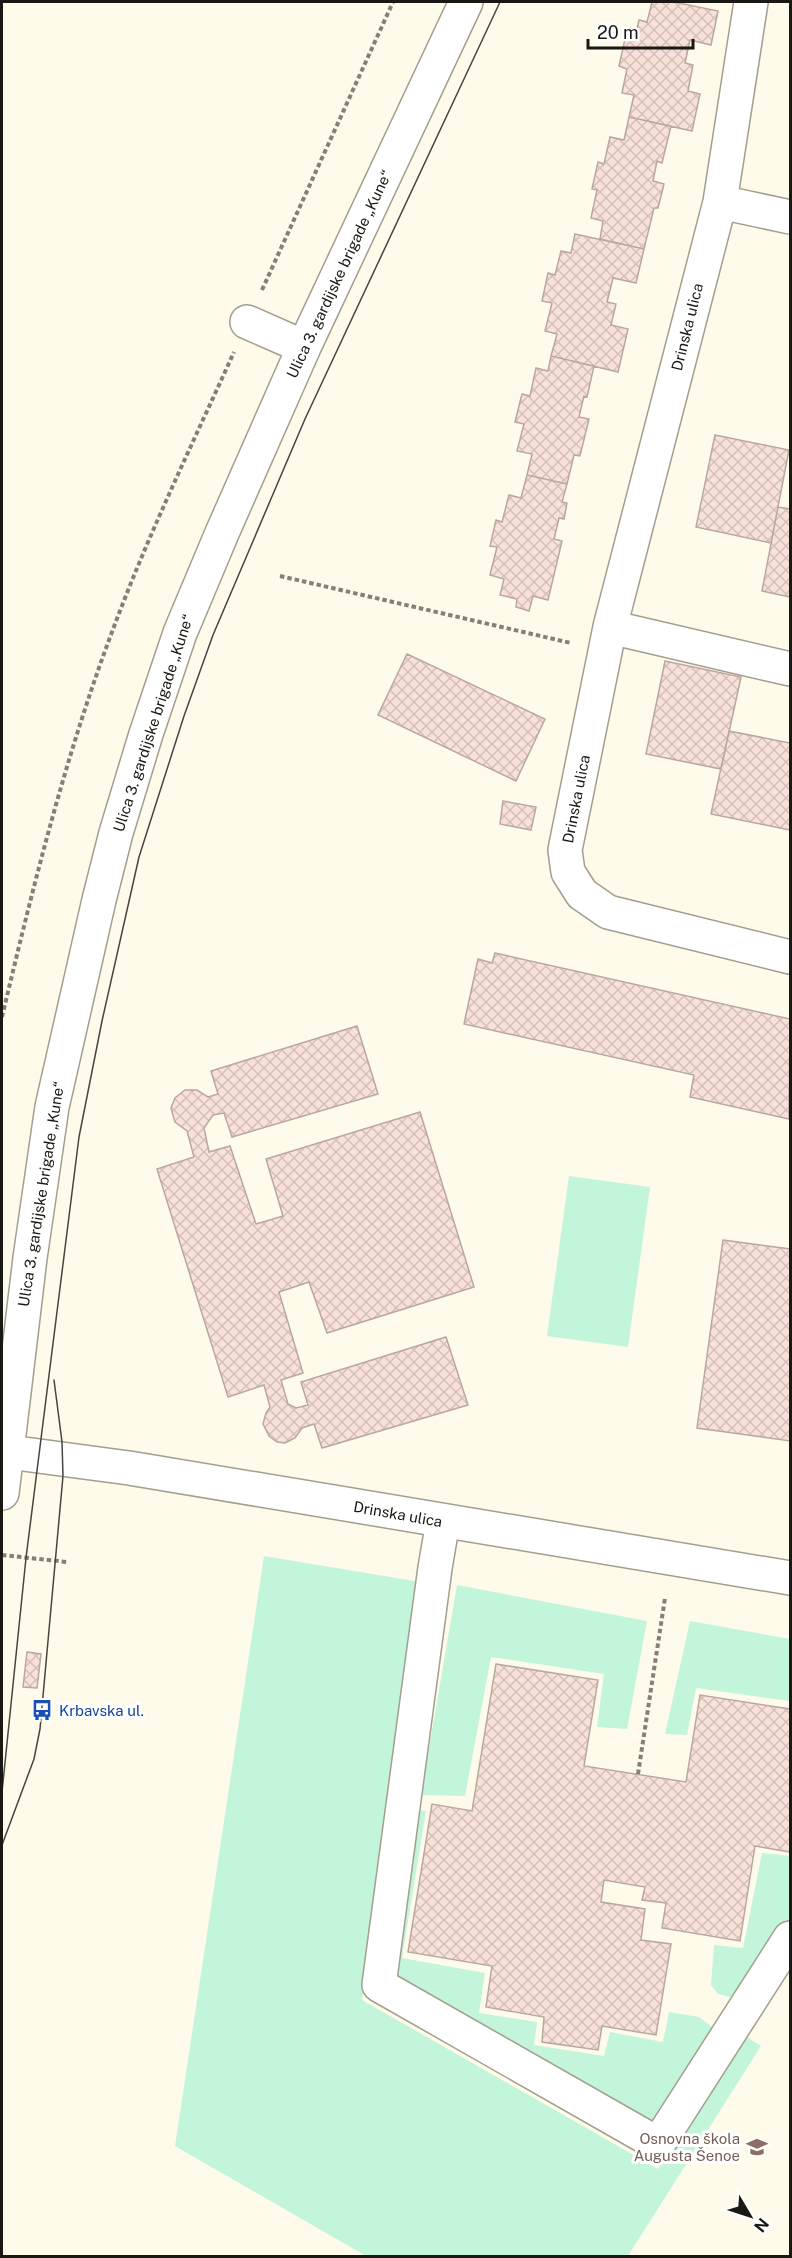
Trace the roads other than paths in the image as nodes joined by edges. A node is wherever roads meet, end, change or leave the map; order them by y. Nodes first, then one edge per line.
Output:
1 (466, 2) edge
2 (751, 2) edge
3 (720, 202) junction
4 (790, 217) edge
5 (247, 322) road end
6 (304, 347) junction
7 (608, 639) junction
8 (790, 669) edge
9 (790, 957) edge
10 (4, 1451) edge
11 (2, 1493) edge
12 (443, 1521) junction
13 (790, 1578) edge
14 (790, 1938) edge

1 - 6 street, Ulica 3. gardijske brigade „Kune“
2 - 3 street, Drinska ulica
3 - 4 street
3 - 7 street, Drinska ulica
5 - 6 street
6 - 10 street, Ulica 3. gardijske brigade „Kune“
7 - 8 street
7 - 9 street, Drinska ulica
10 - 11 street, Ulica 3. gardijske brigade „Kune“
10 - 12 street, Drinska ulica
12 - 13 street, Drinska ulica
12 - 14 street

